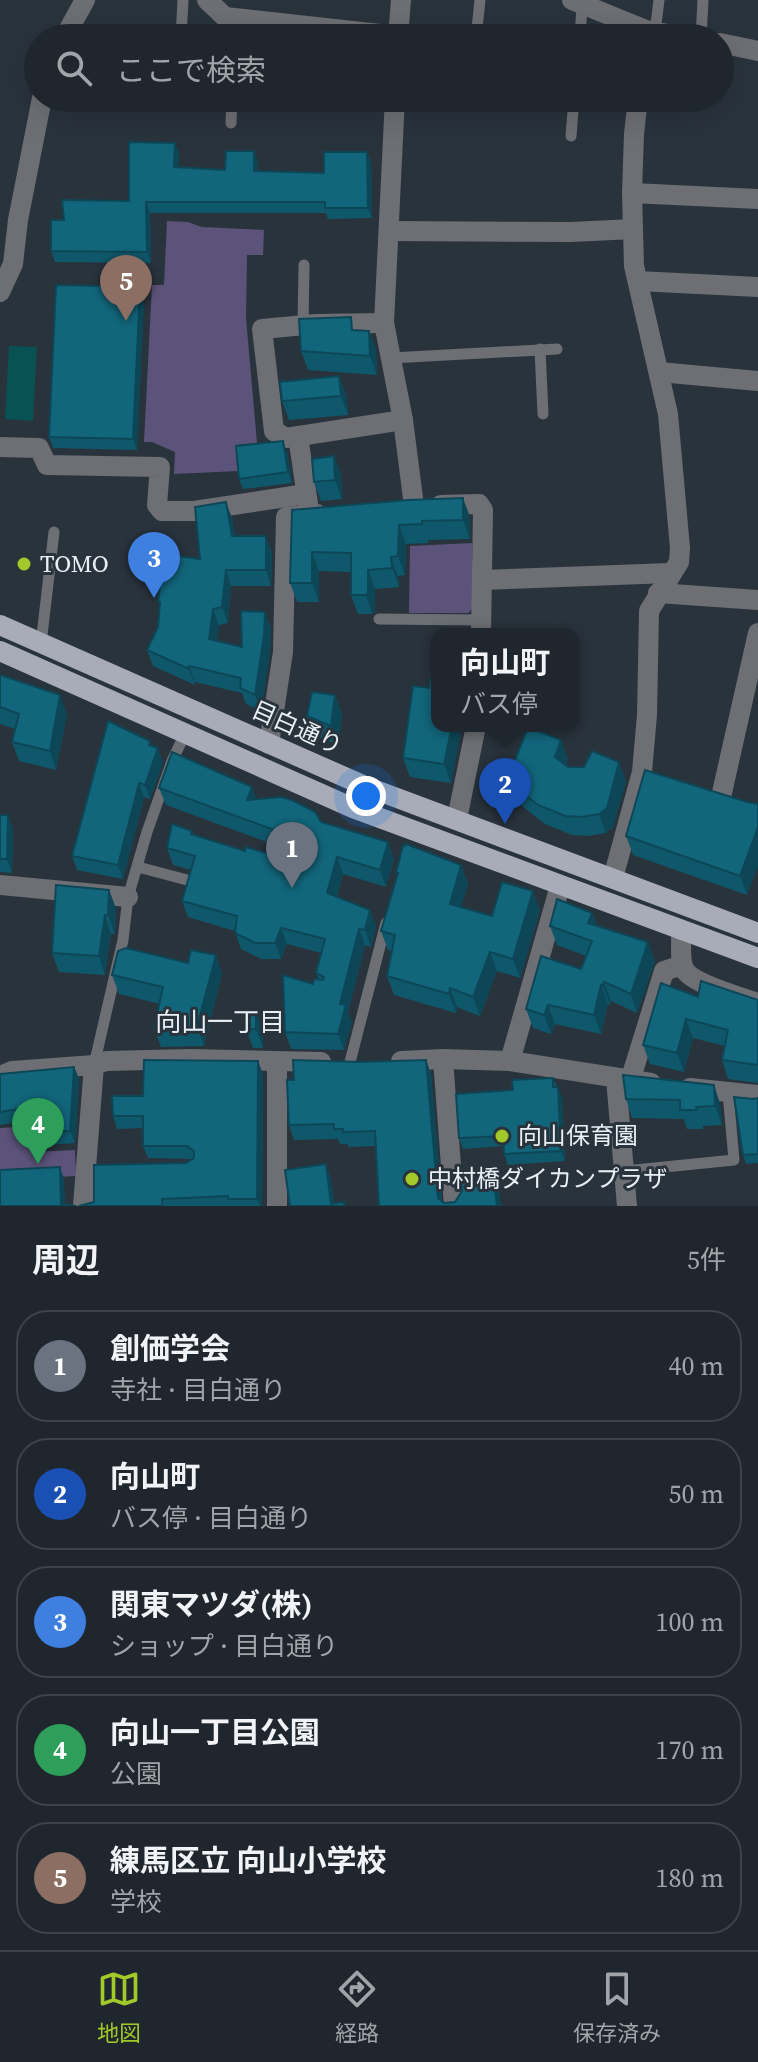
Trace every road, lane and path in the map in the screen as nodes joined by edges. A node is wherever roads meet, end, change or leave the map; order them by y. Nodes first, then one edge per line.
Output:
1 (85, 0) edge
2 (183, 0) edge
3 (401, 0) edge
4 (480, 0) edge
5 (659, 0) edge
6 (703, 0) edge
7 (211, 1) edge
8 (577, 3) edge
9 (72, 24) edge
10 (182, 24) edge
11 (232, 24) edge
12 (399, 24) edge
13 (477, 24) edge
14 (579, 24) edge
15 (627, 24) edge
16 (652, 24) edge
17 (702, 24) edge
18 (734, 46) edge
19 (758, 51) edge
20 (39, 112) edge
21 (231, 112) edge
22 (394, 112) edge
23 (573, 112) edge
24 (636, 112) edge
25 (231, 123) dead end
26 (571, 136) dead end
27 (632, 193) junction
28 (758, 199) edge
29 (633, 229) junction
30 (389, 231) junction
31 (304, 265) dead end
32 (638, 281) junction
33 (758, 287) edge
34 (0, 292) edge
35 (384, 323) junction
36 (303, 325) junction
37 (540, 349) junction
38 (557, 349) dead end
39 (391, 358) junction
40 (659, 372) junction
41 (758, 381) edge
42 (543, 414) dead end
43 (403, 420) junction
44 (298, 436) junction
45 (0, 447) edge
46 (306, 494) junction
47 (340, 512) edge
48 (310, 515) junction
49 (54, 532) dead end
50 (670, 573) junction
51 (482, 580) junction
52 (658, 593) junction
53 (758, 600) edge
54 (379, 619) dead end
55 (0, 625) edge
56 (481, 627) edge
57 (758, 633) edge
58 (41, 644) junction
59 (0, 651) edge
60 (475, 732) edge
61 (185, 734) junction
62 (269, 744) junction
63 (746, 805) edge
64 (457, 819) junction
65 (138, 867) junction
66 (613, 878) junction
67 (191, 881) edge
68 (0, 885) edge
69 (560, 886) junction
70 (128, 897) junction
71 (388, 915) edge
72 (681, 931) junction
73 (758, 933) edge
74 (120, 954) junction
75 (134, 957) edge
76 (758, 958) edge
77 (682, 965) junction
78 (758, 1003) edge
79 (443, 1059) junction
80 (510, 1061) junction
81 (277, 1062) junction
82 (366, 1063) junction
83 (94, 1065) junction
84 (0, 1076) edge
85 (623, 1080) junction
86 (728, 1093) junction
87 (758, 1095) edge
88 (625, 1171) junction
89 (83, 1206) edge
90 (277, 1206) edge
91 (454, 1206) edge
92 (627, 1206) edge

1 - 9 street
2 - 10 lane
3 - 12 street
4 - 13 lane
5 - 16 lane
6 - 17 lane
7 - 11 street
8 - 14 lane
8 - 15 street
18 - 19 street
20 - 34 street
21 - 25 lane
22 - 30 street
23 - 26 lane
24 - 27 street
27 - 28 street
27 - 29 street
29 - 30 street
29 - 32 street
30 - 35 street
31 - 36 lane
32 - 33 street
32 - 40 street
35 - 36 street
35 - 39 street
36 - 44 street
37 - 38 lane
37 - 39 lane
37 - 42 lane
39 - 43 street
40 - 41 street
40 - 50 street
43 - 44 street
43 - 51 street
44 - 46 street
45 - 46 street
46 - 48 street
47 - 48 street
48 - 62 street
49 - 58 lane
50 - 51 street
50 - 52 street
51 - 56 street
52 - 53 street
52 - 66 street
54 - 56 lane
55 - 58 main road, 目白通り
57 - 63 street
58 - 62 main road, 目白通り
59 - 61 main road, 目白通り
60 - 64 street
61 - 65 lane
61 - 69 main road, 目白通り
62 - 64 main road, 目白通り
64 - 66 main road, 目白通り
65 - 67 lane
65 - 70 lane
66 - 73 main road, 目白通り
68 - 70 street
69 - 72 main road, 目白通り
69 - 80 street
70 - 74 lane
71 - 82 lane
72 - 76 main road, 目白通り
72 - 77 street
74 - 75 lane
74 - 83 lane
77 - 78 street
77 - 85 street
79 - 80 street
79 - 82 street
79 - 91 street
80 - 85 street
81 - 82 street
81 - 83 street
81 - 90 street
83 - 84 street
83 - 89 street
85 - 86 street
85 - 88 street
86 - 87 street
86 - 88 lane
88 - 92 street

